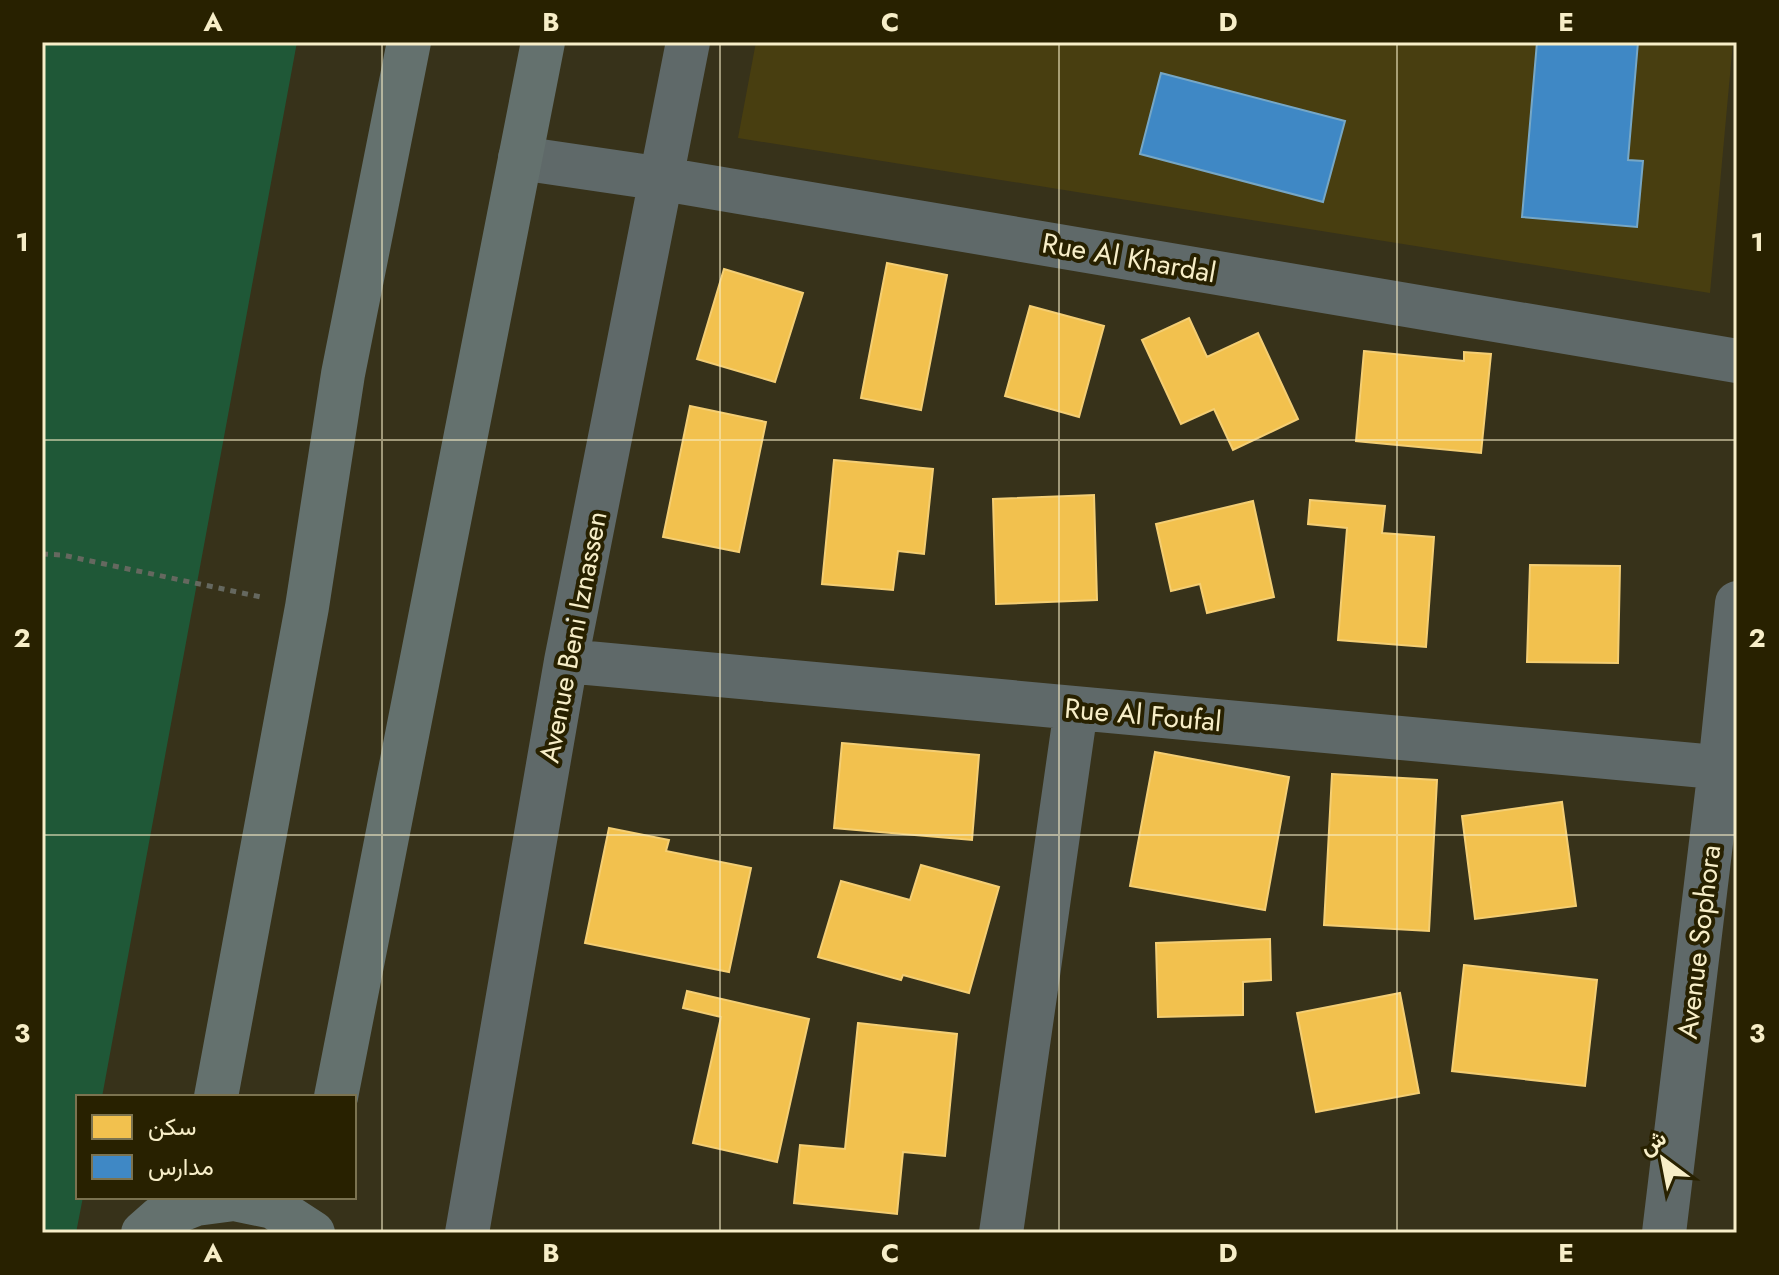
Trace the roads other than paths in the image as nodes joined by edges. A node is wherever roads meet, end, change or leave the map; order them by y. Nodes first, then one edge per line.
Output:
1 (409, 42) edge
2 (543, 42) edge
3 (688, 42) edge
4 (520, 158) junction
5 (663, 179) junction
6 (1737, 361) edge
7 (1737, 603) edge
8 (566, 661) junction
9 (1076, 709) junction
10 (1729, 769) edge
11 (216, 1095) edge
12 (336, 1095) edge
13 (197, 1200) edge
14 (313, 1220) edge
15 (143, 1233) edge
16 (467, 1233) edge
17 (1001, 1233) edge
18 (1664, 1233) edge

1 - 11 main road
2 - 4 main road
3 - 5 street, Avenue Beni Iznassen
4 - 5 street, Rue Al Khardal
4 - 12 main road
5 - 6 street, Rue Al Khardal
5 - 8 street, Avenue Beni Iznassen
7 - 10 street, Avenue Sophora
8 - 9 street, Rue Al Foufal
8 - 16 street, Avenue Beni Iznassen
9 - 10 street, Rue Al Foufal
9 - 17 street
10 - 18 street, Avenue Sophora
13 - 14 main road
13 - 15 main road

